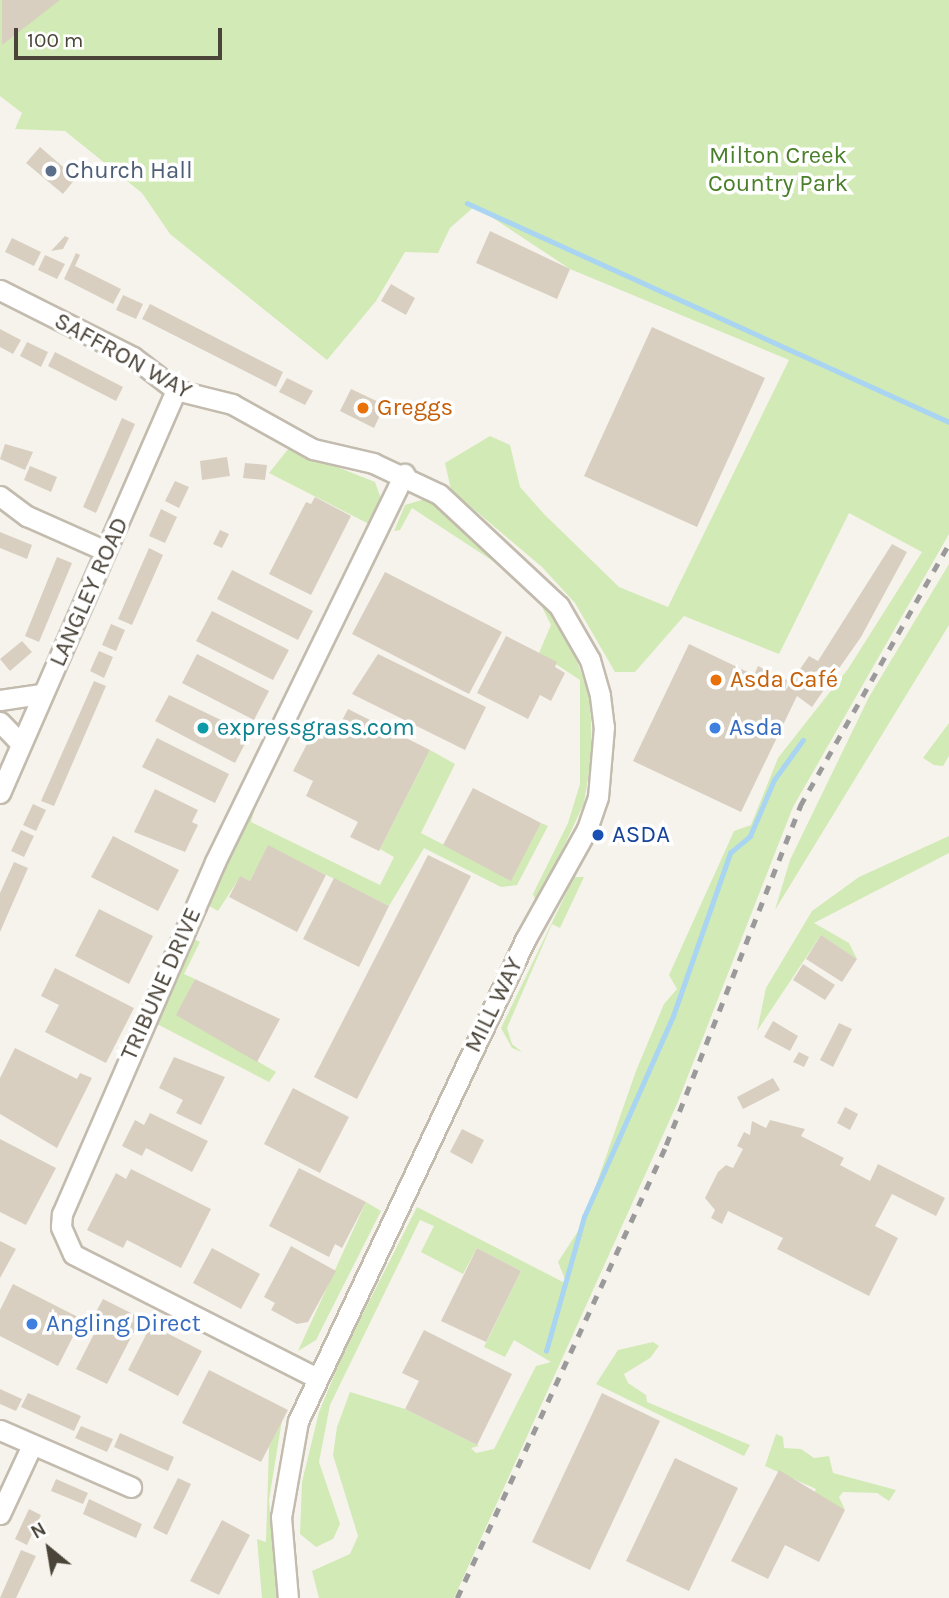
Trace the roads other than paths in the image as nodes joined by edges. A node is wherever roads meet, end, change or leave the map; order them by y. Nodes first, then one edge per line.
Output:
1 (0, 290) edge
2 (176, 390) junction
3 (404, 474) junction
4 (0, 496) edge
5 (106, 551) junction
6 (40, 694) junction
7 (0, 700) edge
8 (0, 722) edge
9 (21, 744) junction
10 (0, 793) edge
11 (315, 1377) junction
12 (0, 1430) edge
13 (32, 1445) junction
14 (131, 1487) dead end
15 (0, 1514) edge
16 (288, 1598) edge

1 - 2 street, SAFFRON WAY
2 - 3 street, SAFFRON WAY
2 - 5 street, LANGLEY ROAD
3 - 11 street, MILL WAY
3 - 11 street, TRIBUNE DRIVE
4 - 5 street
5 - 6 street, LANGLEY ROAD
6 - 7 street
6 - 9 street, LANGLEY ROAD
8 - 9 street
9 - 10 street, LANGLEY ROAD
11 - 16 street, MILL WAY
12 - 13 street
13 - 14 street
13 - 15 street

